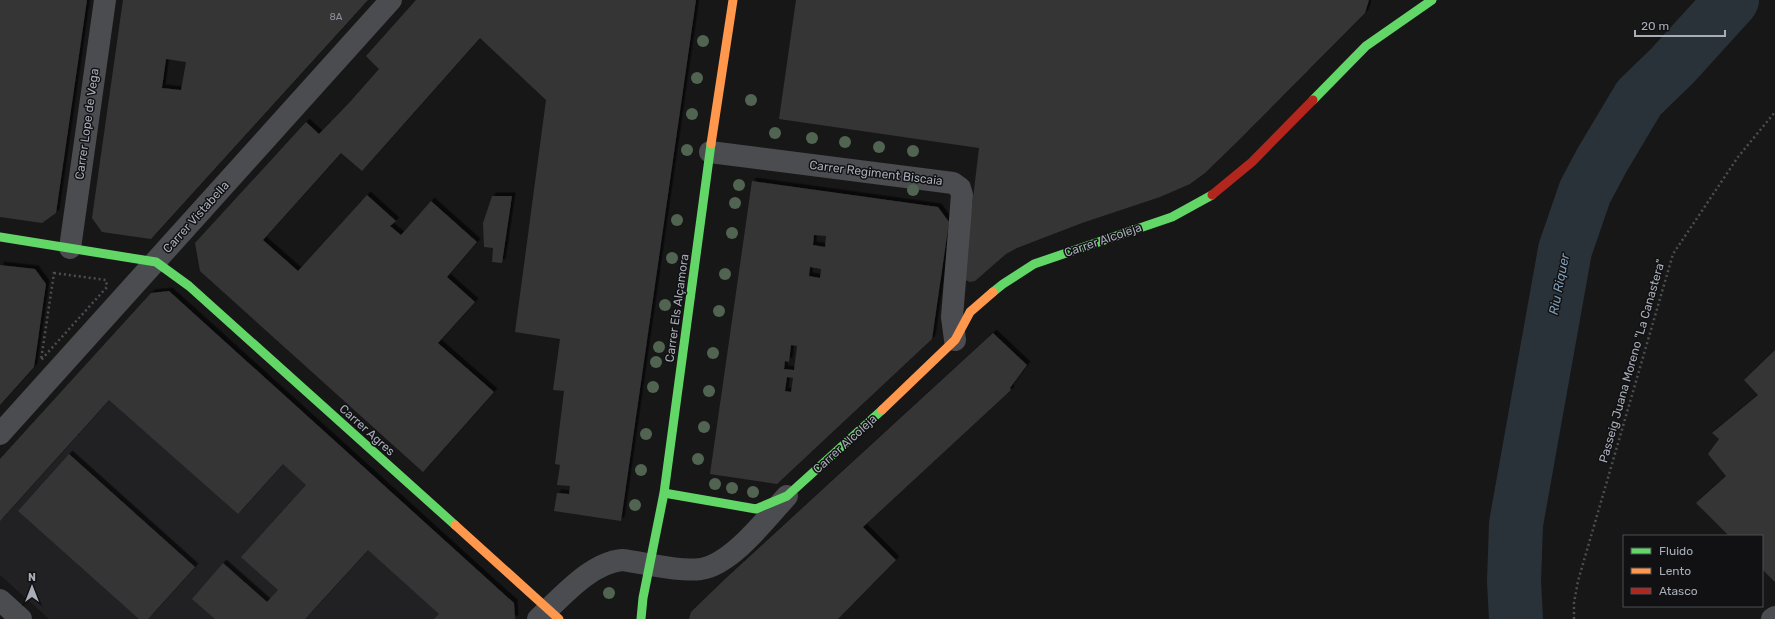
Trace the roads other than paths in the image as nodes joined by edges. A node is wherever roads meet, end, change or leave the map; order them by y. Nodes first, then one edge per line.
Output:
1 (105, 0) edge
2 (391, 0) edge
3 (733, 0) edge
4 (1432, 0) edge
5 (710, 152) junction
6 (0, 237) edge
7 (70, 248) junction
8 (156, 262) junction
9 (956, 340) junction
10 (0, 434) edge
11 (664, 493) junction
12 (787, 496) junction
13 (650, 564) junction
14 (0, 600) edge
15 (549, 616) edge
16 (1775, 617) edge
17 (21, 619) edge
18 (641, 619) edge
19 (1772, 619) edge

1 - 7 street, Carrer Lope de Vega
2 - 8 street, Carrer Vistabella
3 - 5 street, Carrer Els Alçamora
4 - 9 street, Carrer Alcoleja
5 - 9 street, Carrer Regiment Biscaia
5 - 11 street, Carrer Els Alçamora
6 - 7 street
7 - 8 street
8 - 10 street, Carrer Vistabella
8 - 15 street, Carrer Agres
9 - 12 street, Carrer Alcoleja
11 - 12 street, Carrer Alcoleja
11 - 13 street, Carrer Els Alçamora
12 - 13 street, Carrer Alcoleja
13 - 15 street, Carrer Alcoleja
13 - 18 street, Carrer Els Alçamora
14 - 17 street
16 - 19 street

